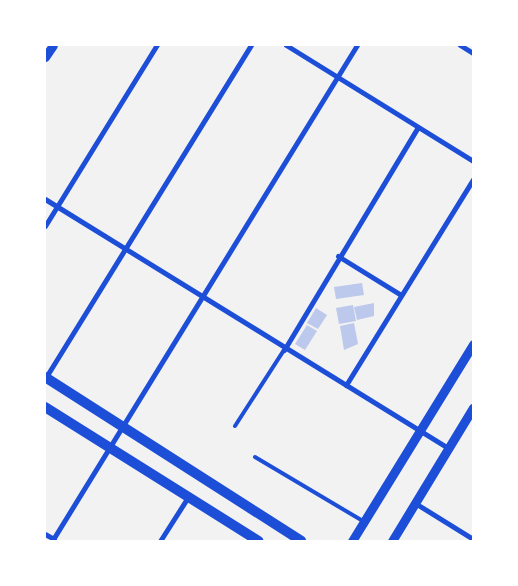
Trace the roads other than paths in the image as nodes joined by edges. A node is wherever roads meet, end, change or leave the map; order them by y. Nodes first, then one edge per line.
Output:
1 (53, 45) edge
2 (156, 45) edge
3 (251, 45) edge
4 (286, 45) edge
5 (357, 45) edge
6 (460, 45) edge
7 (473, 53) edge
8 (45, 58) edge
9 (338, 77) junction
10 (418, 127) junction
11 (473, 161) edge
12 (473, 179) edge
13 (45, 199) edge
14 (57, 206) junction
15 (45, 226) edge
16 (126, 249) junction
17 (338, 256) junction
18 (401, 295) junction
19 (203, 296) junction
20 (473, 344) edge
21 (284, 350) junction
22 (46, 377) edge
23 (346, 385) junction
24 (45, 407) edge
25 (473, 408) edge
26 (235, 426) dead end
27 (123, 427) junction
28 (420, 430) junction
29 (110, 448) junction
30 (448, 448) junction
31 (255, 457) dead end
32 (188, 497) junction
33 (415, 503) junction
34 (364, 521) junction
35 (45, 534) edge
36 (473, 539) edge
37 (53, 540) edge
38 (160, 541) edge
39 (259, 541) edge
40 (301, 541) edge
41 (352, 541) edge
42 (392, 541) edge

1 - 8 street
2 - 14 street
3 - 16 street
4 - 9 street
5 - 9 street
6 - 7 street
9 - 10 street
9 - 19 street
10 - 11 street
10 - 17 street
12 - 18 street
13 - 14 street
14 - 15 street
14 - 16 street
16 - 19 street
16 - 22 street
17 - 18 street
17 - 21 street
18 - 23 street
19 - 21 street
19 - 27 street
20 - 28 street
21 - 23 street
21 - 26 lane
22 - 27 main road
23 - 28 street
24 - 29 main road
25 - 30 street
27 - 29 street
27 - 40 main road
28 - 30 street
28 - 34 street
29 - 32 main road
29 - 37 street
30 - 33 street
31 - 34 lane
32 - 38 street
32 - 39 main road
33 - 36 street
33 - 42 street
34 - 41 street
35 - 37 street

